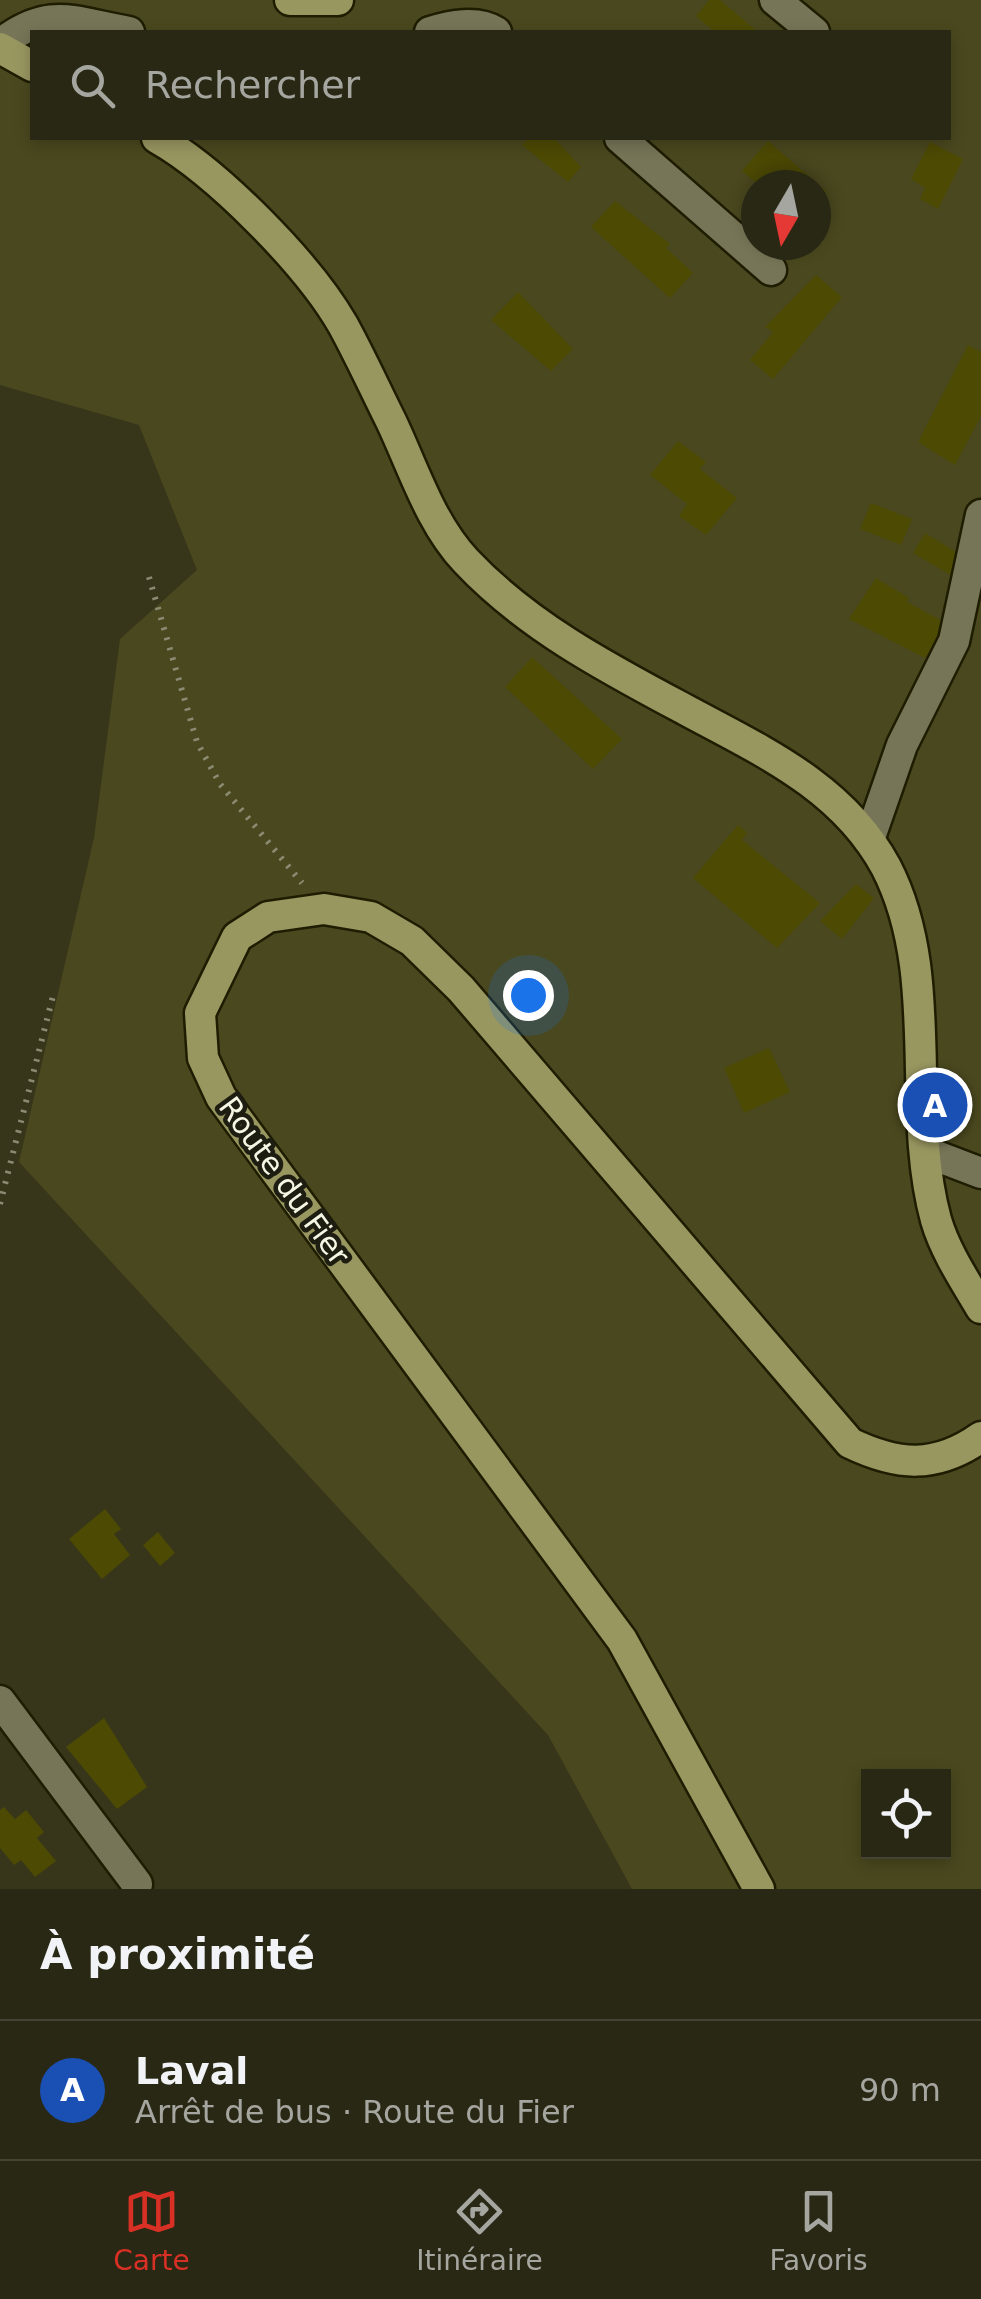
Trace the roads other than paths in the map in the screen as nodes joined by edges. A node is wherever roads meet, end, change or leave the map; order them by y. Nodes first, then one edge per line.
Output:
1 (290, 0) edge
2 (338, 0) edge
3 (775, 0) edge
4 (117, 30) edge
5 (436, 30) edge
6 (492, 30) edge
7 (812, 30) edge
8 (0, 46) edge
9 (30, 65) edge
10 (161, 140) edge
11 (622, 140) edge
12 (771, 270) dead end
13 (981, 515) edge
14 (869, 840) junction
15 (926, 1152) junction
16 (981, 1172) edge
17 (981, 1308) edge
18 (981, 1437) edge
19 (0, 1701) edge
20 (137, 1884) dead end
21 (759, 1889) edge

1 - 2 main road
3 - 7 street
4 - 8 street
5 - 6 street
8 - 9 main road
10 - 14 main road
11 - 12 street
13 - 14 street
14 - 15 main road
15 - 16 street
15 - 17 main road
18 - 21 main road, Route du Fier
19 - 20 street

